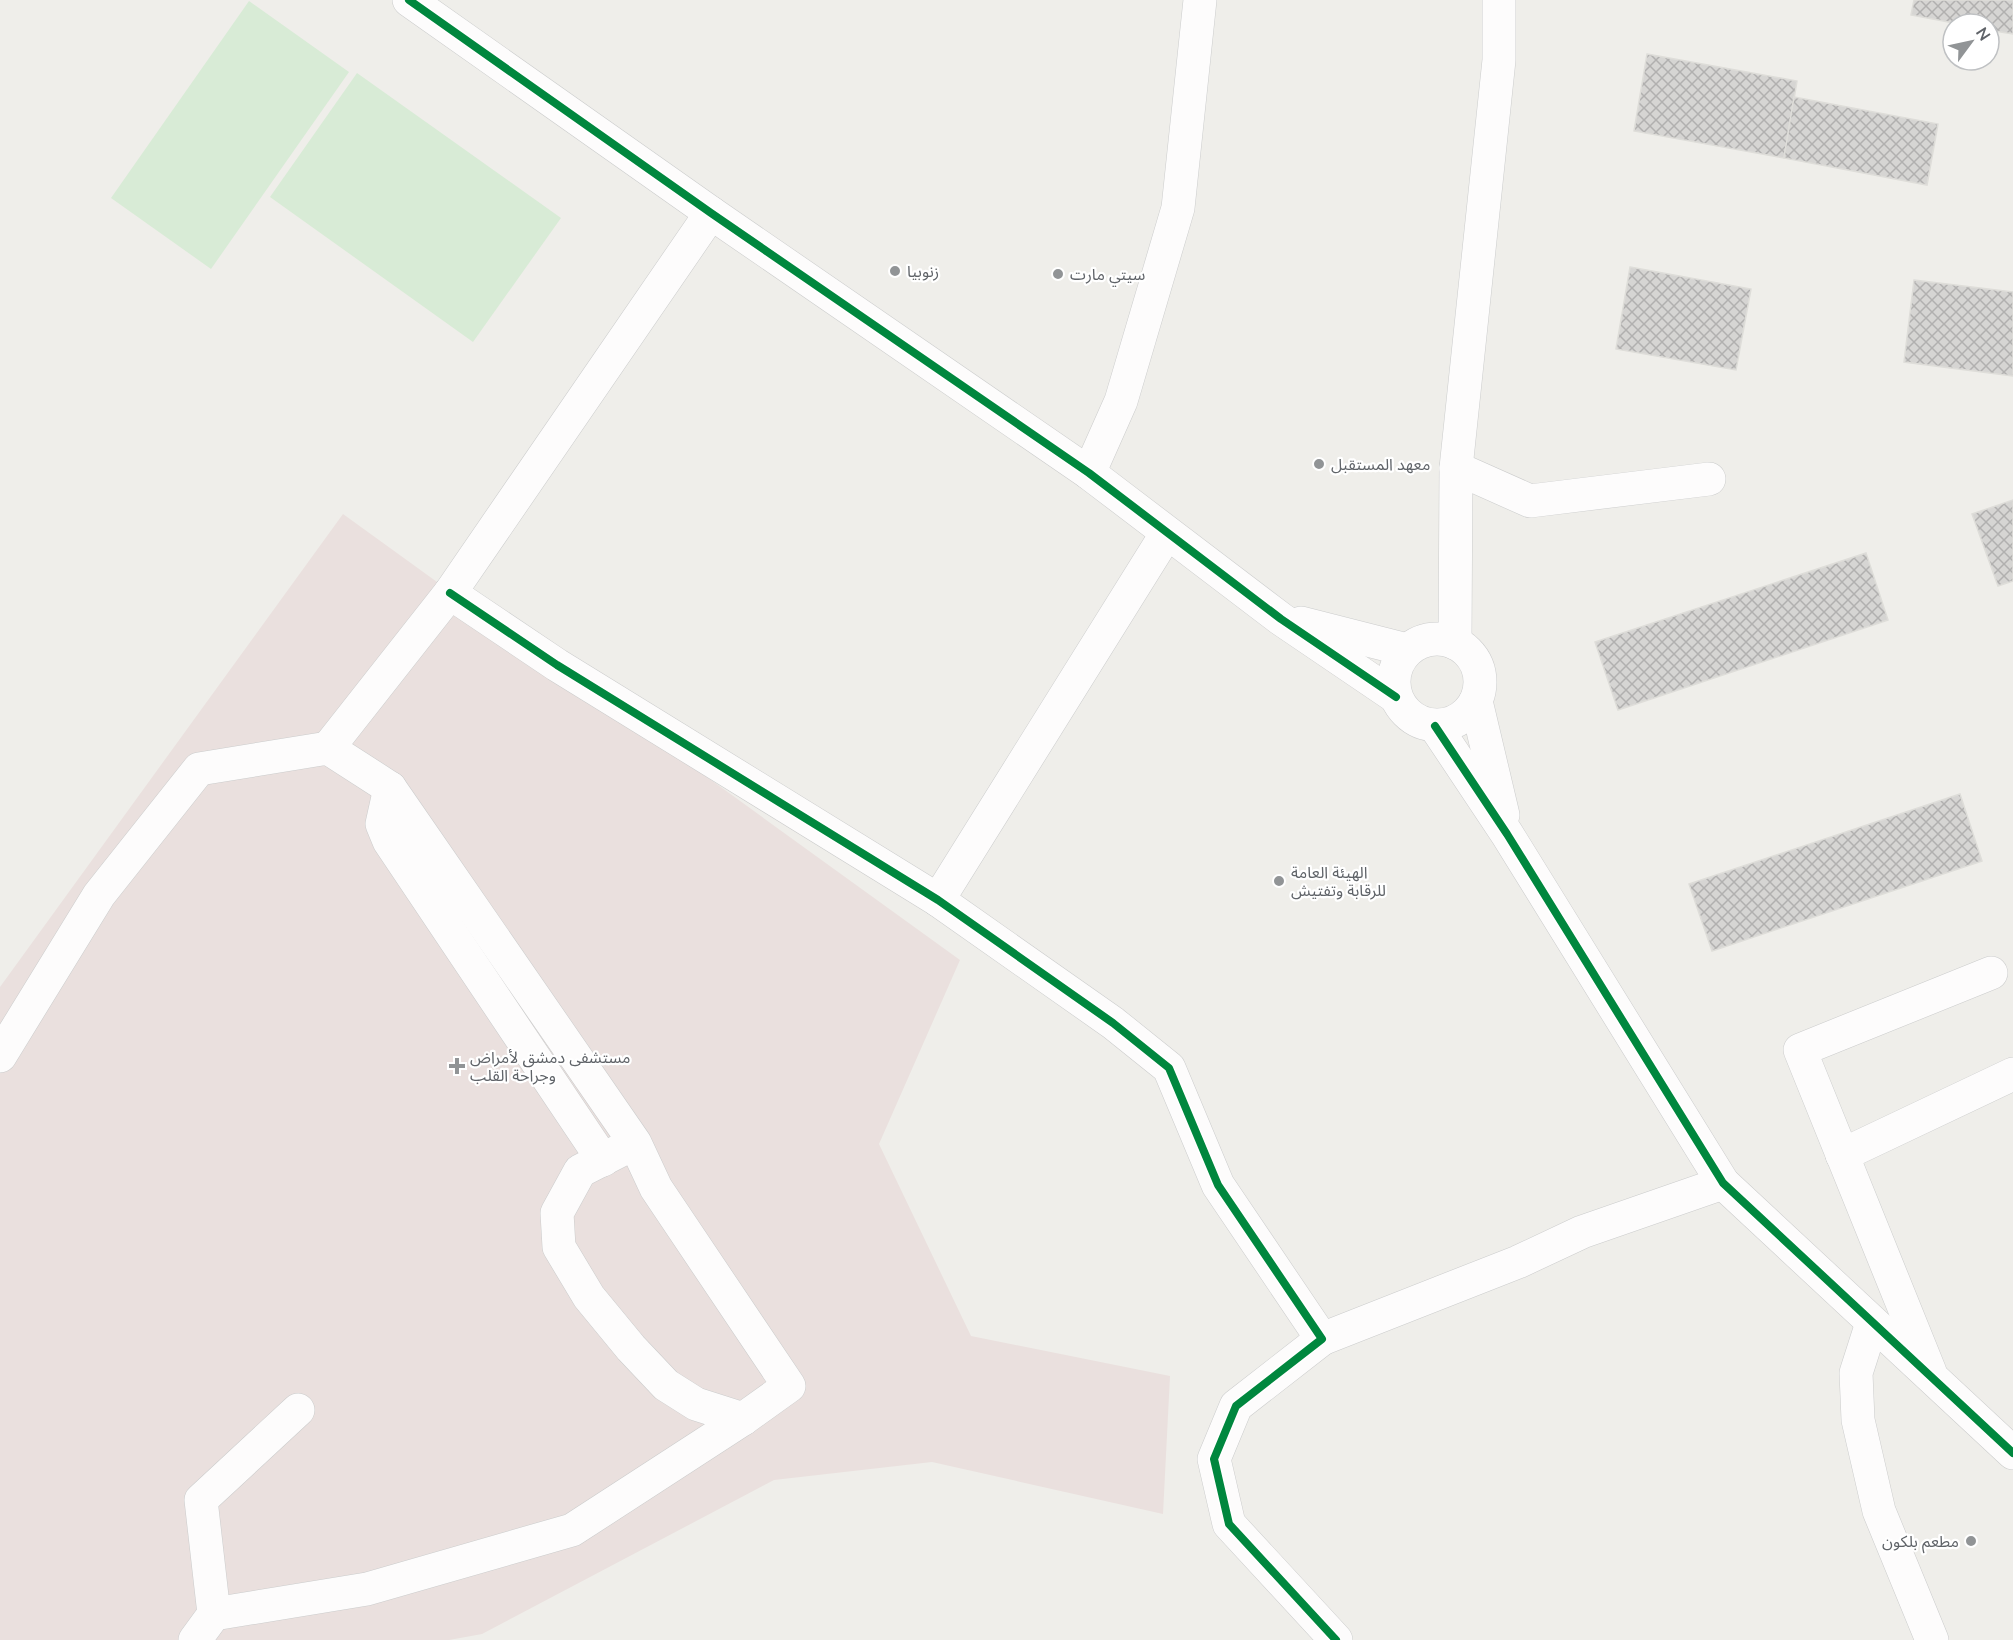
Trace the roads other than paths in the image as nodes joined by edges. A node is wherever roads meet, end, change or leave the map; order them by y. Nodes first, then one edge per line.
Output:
1 (410, 0) edge
2 (1200, 0) edge
3 (1499, 0) edge
4 (1511, 0) edge
5 (1500, 60) junction
6 (711, 213) junction
7 (1456, 468) junction
8 (1089, 473) junction
9 (1709, 479) dead end
10 (1167, 533) junction
11 (450, 593) junction
12 (1281, 619) junction
13 (1455, 643) junction
14 (1407, 650) junction
15 (1396, 697) junction
16 (1476, 701) junction
17 (1435, 726) junction
18 (328, 748) junction
19 (390, 788) junction
20 (1507, 834) junction
21 (938, 900) junction
22 (1991, 973) dead end
23 (0, 1056) edge
24 (2013, 1074) edge
25 (635, 1143) junction
26 (1842, 1155) junction
27 (603, 1160) junction
28 (1723, 1183) junction
29 (1872, 1323) junction
30 (1322, 1339) junction
31 (1934, 1382) junction
32 (298, 1410) dead end
33 (743, 1419) junction
34 (2013, 1453) edge
35 (214, 1614) junction
36 (195, 1640) edge
37 (1336, 1640) edge
38 (1932, 1640) edge

1 - 6 street
2 - 8 street
3 - 5 street
4 - 5 street
5 - 7 street
6 - 8 street
6 - 11 street
7 - 9 street
7 - 13 street
8 - 10 street
10 - 12 street
10 - 21 street
11 - 18 street
11 - 21 street
12 - 14 street
12 - 15 street
13 - 14 street
13 - 16 street
14 - 15 street
15 - 17 street
16 - 17 street
16 - 20 street
17 - 20 street
18 - 19 street
18 - 23 street
19 - 25 street
19 - 27 street
20 - 28 street
21 - 30 street
22 - 26 street
24 - 26 street
25 - 27 street
25 - 33 street
26 - 31 street
27 - 33 street
28 - 29 street
28 - 30 street
29 - 31 street
29 - 38 street
30 - 37 street
31 - 34 street
32 - 35 street
33 - 35 street
35 - 36 street

